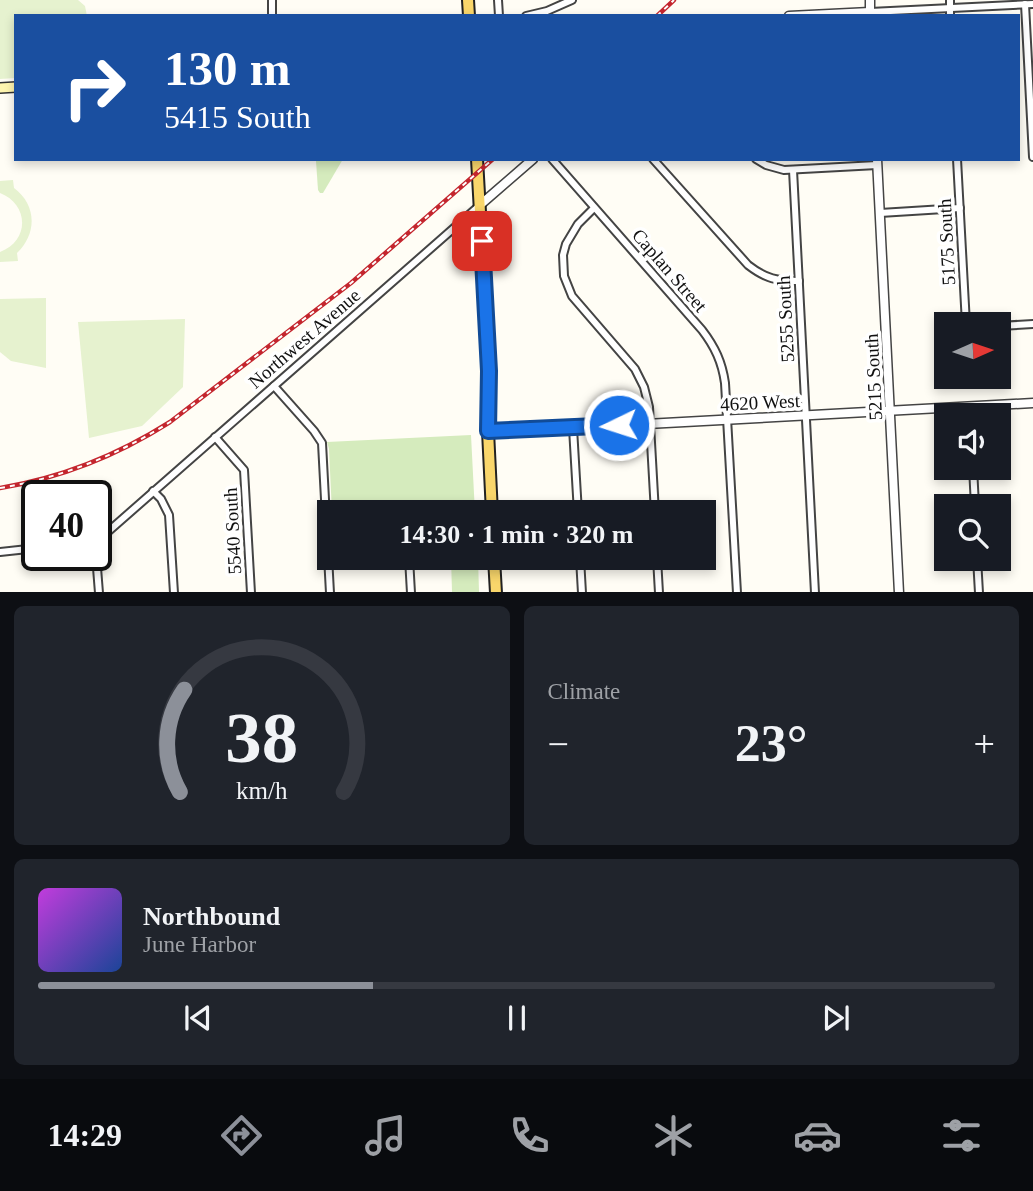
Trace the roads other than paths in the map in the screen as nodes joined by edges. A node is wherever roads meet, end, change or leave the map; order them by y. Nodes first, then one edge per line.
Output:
1 (572, 0) edge
2 (870, 0) edge
3 (1029, 4) edge
4 (950, 8) edge
5 (534, 14) edge
6 (870, 14) edge
7 (1033, 157) edge
8 (477, 161) edge
9 (531, 161) edge
10 (554, 161) edge
11 (655, 161) edge
12 (759, 161) edge
13 (957, 161) edge
14 (877, 162) edge
15 (793, 170) junction
16 (480, 205) junction
17 (594, 208) junction
18 (960, 208) junction
19 (880, 213) junction
20 (799, 281) junction
21 (965, 312) edge
22 (1033, 324) edge
23 (1012, 325) edge
24 (274, 386) junction
25 (1033, 403) edge
26 (1011, 406) edge
27 (890, 411) junction
28 (934, 411) edge
29 (806, 416) junction
30 (727, 419) junction
31 (650, 424) junction
32 (573, 428) junction
33 (488, 431) junction
34 (215, 437) junction
35 (153, 491) junction
36 (326, 500) edge
37 (491, 500) edge
38 (577, 500) edge
39 (654, 500) edge
40 (112, 526) edge
41 (21, 550) edge
42 (0, 552) edge
43 (329, 570) edge
44 (410, 570) edge
45 (495, 570) edge
46 (581, 570) edge
47 (658, 570) edge
48 (97, 571) edge
49 (978, 571) edge
50 (99, 592) edge
51 (174, 592) edge
52 (251, 592) edge
53 (330, 592) edge
54 (411, 592) edge
55 (496, 592) edge
56 (582, 592) edge
57 (659, 592) edge
58 (737, 592) edge
59 (815, 592) edge
60 (899, 592) edge
61 (979, 592) edge

1 - 5 street
2 - 6 street
3 - 4 street
3 - 7 street
4 - 6 street
8 - 16 main road
9 - 16 street, Northwest Avenue
10 - 17 street, Caplan Street
11 - 20 street
12 - 15 street
13 - 18 street, 5175 South
14 - 15 street
14 - 19 street, 5215 South
15 - 20 street, 5255 South
16 - 24 street, Northwest Avenue
16 - 33 main road
17 - 30 street, Caplan Street
17 - 31 street
18 - 19 street
18 - 21 street, 5175 South
19 - 27 street, 5215 South
20 - 29 street, 5255 South
22 - 23 street
24 - 34 street, Northwest Avenue
24 - 36 street
25 - 26 street, 4620 West
27 - 28 street, 4620 West
27 - 29 street, 4620 West
27 - 60 street, 5215 South
29 - 30 street, 4620 West
29 - 59 street, 5255 South
30 - 31 street, 4620 West
30 - 58 street, Caplan Street
31 - 32 street, 4620 West
31 - 39 street
32 - 33 street, 4620 West
32 - 38 street
33 - 37 main road
34 - 35 street, Northwest Avenue
34 - 52 street, 5540 South
35 - 40 street, Northwest Avenue
35 - 51 street
41 - 42 street
43 - 53 street
44 - 54 street
45 - 55 main road
46 - 56 street
47 - 57 street
48 - 50 street
49 - 61 street

